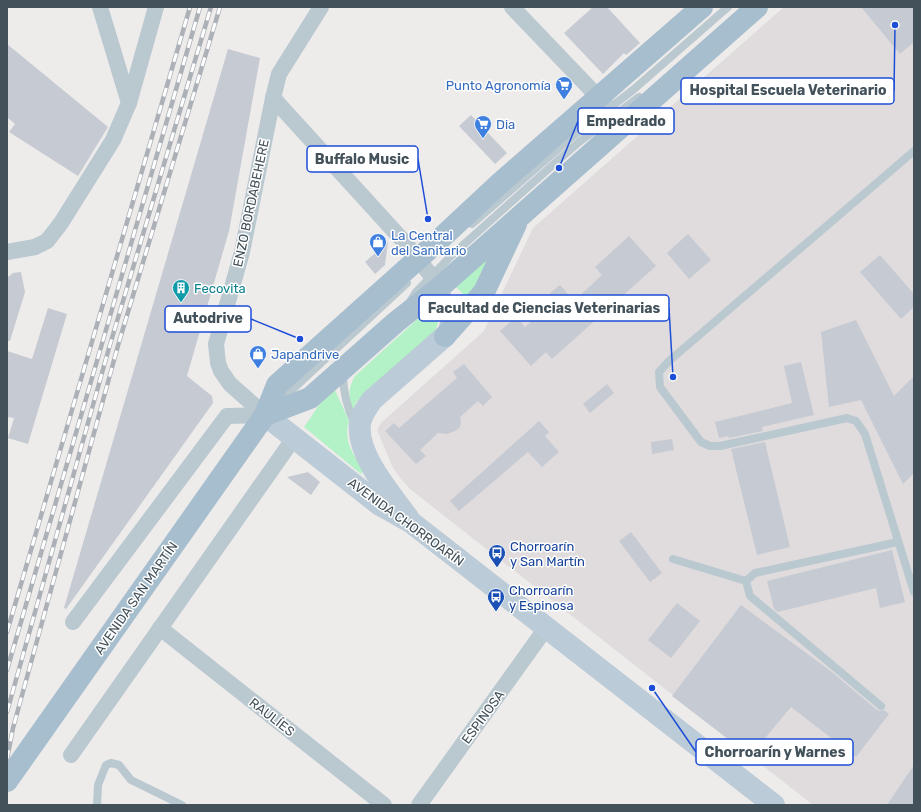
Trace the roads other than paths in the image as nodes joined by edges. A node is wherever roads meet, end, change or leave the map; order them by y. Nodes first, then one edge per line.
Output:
1 (100, 7) edge
2 (156, 7) edge
3 (321, 7) edge
4 (512, 7) edge
5 (702, 7) edge
6 (728, 7) edge
7 (757, 7) edge
8 (644, 92) dead end
9 (273, 98) junction
10 (129, 103) junction
11 (612, 112) junction
12 (914, 151) edge
13 (520, 216) junction
14 (464, 231) dead end
15 (7, 252) edge
16 (425, 272) junction
17 (445, 336) junction
18 (343, 370) junction
19 (265, 415) junction
20 (359, 432) junction
21 (294, 438) junction
22 (412, 523) junction
23 (898, 542) junction
24 (673, 559) dead end
25 (746, 581) junction
26 (914, 592) edge
27 (73, 622) dead end
28 (160, 628) junction
29 (546, 628) junction
30 (881, 706) dead end
31 (71, 755) dead end
32 (8, 779) edge
33 (97, 805) edge
34 (182, 805) edge
35 (384, 805) edge
36 (419, 805) edge
37 (774, 805) edge

1 - 10 street
2 - 10 street
3 - 9 street, ENZO BORDABEHERE
4 - 11 street
5 - 11 main road, AVENIDA SAN MARTÍN
6 - 11 lane
7 - 11 main road, AVENIDA SAN MARTÍN
8 - 11 lane
9 - 16 street
9 - 19 street, ENZO BORDABEHERE
10 - 15 street
11 - 13 main road, AVENIDA SAN MARTÍN
11 - 14 lane
11 - 16 main road, AVENIDA SAN MARTÍN
12 - 23 lane
13 - 16 main road, AVENIDA SAN MARTÍN
13 - 17 main road
16 - 17 street
16 - 18 main road, AVENIDA SAN MARTÍN
16 - 19 main road, AVENIDA SAN MARTÍN
17 - 20 main road
18 - 19 main road, AVENIDA SAN MARTÍN
18 - 20 lane
19 - 21 main road, AVENIDA CHORROARÍN
19 - 27 street, AVENIDA SAN MARTÍN
19 - 32 main road, AVENIDA SAN MARTÍN
20 - 22 main road
21 - 22 main road, AVENIDA CHORROARÍN
21 - 28 street
22 - 29 main road, AVENIDA CHORROARÍN
23 - 25 lane
23 - 26 lane
24 - 25 lane
25 - 30 lane
28 - 31 street
28 - 35 street, RAULÍES
29 - 36 street, ESPINOSA
29 - 37 main road, AVENIDA CHORROARÍN
33 - 34 lane

